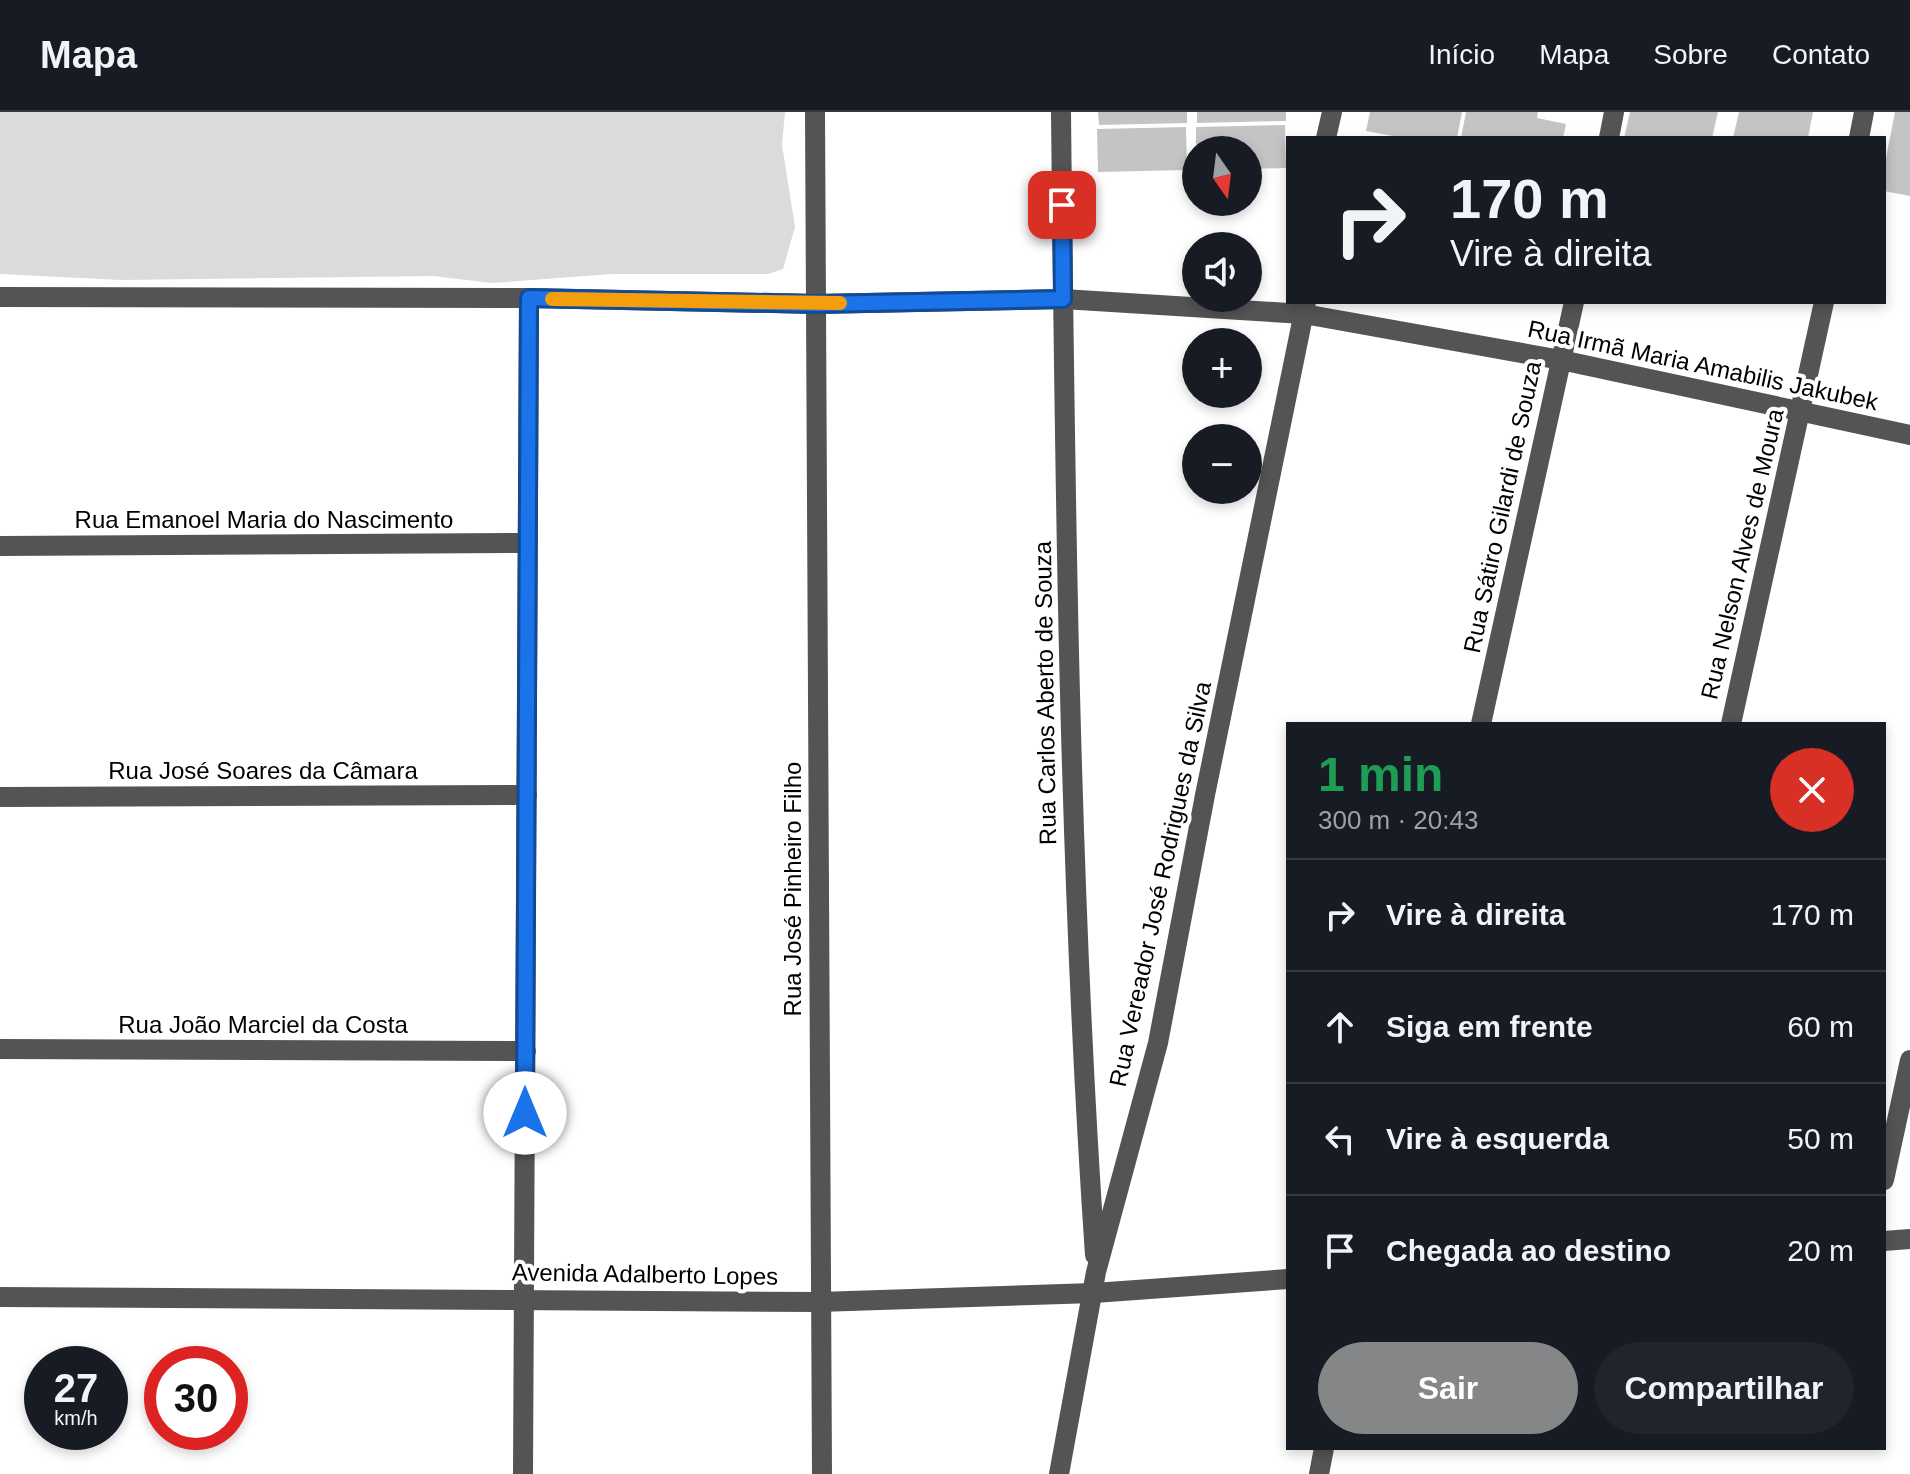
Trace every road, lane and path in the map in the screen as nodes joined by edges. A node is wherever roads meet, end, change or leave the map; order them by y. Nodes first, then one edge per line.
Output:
1 (815, 112) edge
2 (1061, 112) edge
3 (1323, 112) edge
4 (1332, 112) edge
5 (1614, 112) edge
6 (1864, 112) edge
7 (1325, 136) edge
8 (1326, 136) edge
9 (1609, 136) edge
10 (1859, 136) edge
11 (0, 297) edge
12 (529, 298) junction
13 (1063, 299) junction
14 (816, 304) junction
15 (1574, 304) edge
16 (1824, 304) edge
17 (1305, 308) edge
18 (1561, 360) junction
19 (1801, 412) junction
20 (1910, 435) edge
21 (528, 543) junction
22 (0, 546) edge
23 (1481, 722) edge
24 (1731, 722) edge
25 (527, 795) junction
26 (0, 797) edge
27 (0, 1049) edge
28 (526, 1051) junction
29 (1910, 1060) edge
30 (1886, 1171) edge
31 (1910, 1239) edge
32 (1886, 1241) edge
33 (1096, 1272) junction
34 (1286, 1279) edge
35 (1094, 1293) junction
36 (0, 1297) edge
37 (524, 1298) junction
38 (819, 1302) junction
39 (1324, 1450) edge
40 (523, 1474) edge
41 (822, 1474) edge
42 (1059, 1474) edge
43 (1319, 1474) edge

1 - 14 street, Rua José Pinheiro Filho
2 - 13 street, Rua Carlos Aberto de Souza
3 - 7 street
4 - 8 street
5 - 9 street
6 - 10 street
11 - 12 street, Rua Irmã Maria Amabilis Jakubek
12 - 14 street, Rua Irmã Maria Amabilis Jakubek
12 - 21 street
13 - 14 street, Rua Irmã Maria Amabilis Jakubek
13 - 17 street, Rua Irmã Maria Amabilis Jakubek
13 - 33 street, Rua Carlos Aberto de Souza
14 - 38 street, Rua José Pinheiro Filho
15 - 18 street, Rua Sátiro Gilardi de Souza
16 - 19 street, Rua Nelson Alves de Moura
17 - 18 street, Rua Irmã Maria Amabilis Jakubek
17 - 33 street, Rua Vereador José Rodrigues da Silva
18 - 19 street, Rua Irmã Maria Amabilis Jakubek
18 - 23 street, Rua Sátiro Gilardi de Souza
19 - 20 street, Rua Irmã Maria Amabilis Jakubek
19 - 24 street, Rua Nelson Alves de Moura
21 - 22 street, Rua Emanoel Maria do Nascimento
21 - 25 street
25 - 26 street, Rua José Soares da Câmara
25 - 28 street
27 - 28 street, Rua João Marciel da Costa
28 - 37 street
29 - 30 street
31 - 32 street
33 - 35 street, Rua Vereador José Rodrigues da Silva
34 - 35 street, Avenida Adalberto Lopes
35 - 38 street, Avenida Adalberto Lopes
35 - 42 street, Rua Vereador José Rodrigues da Silva
36 - 37 street, Avenida Adalberto Lopes
37 - 38 street, Avenida Adalberto Lopes
37 - 40 street
38 - 41 street, Rua José Pinheiro Filho
39 - 43 street

